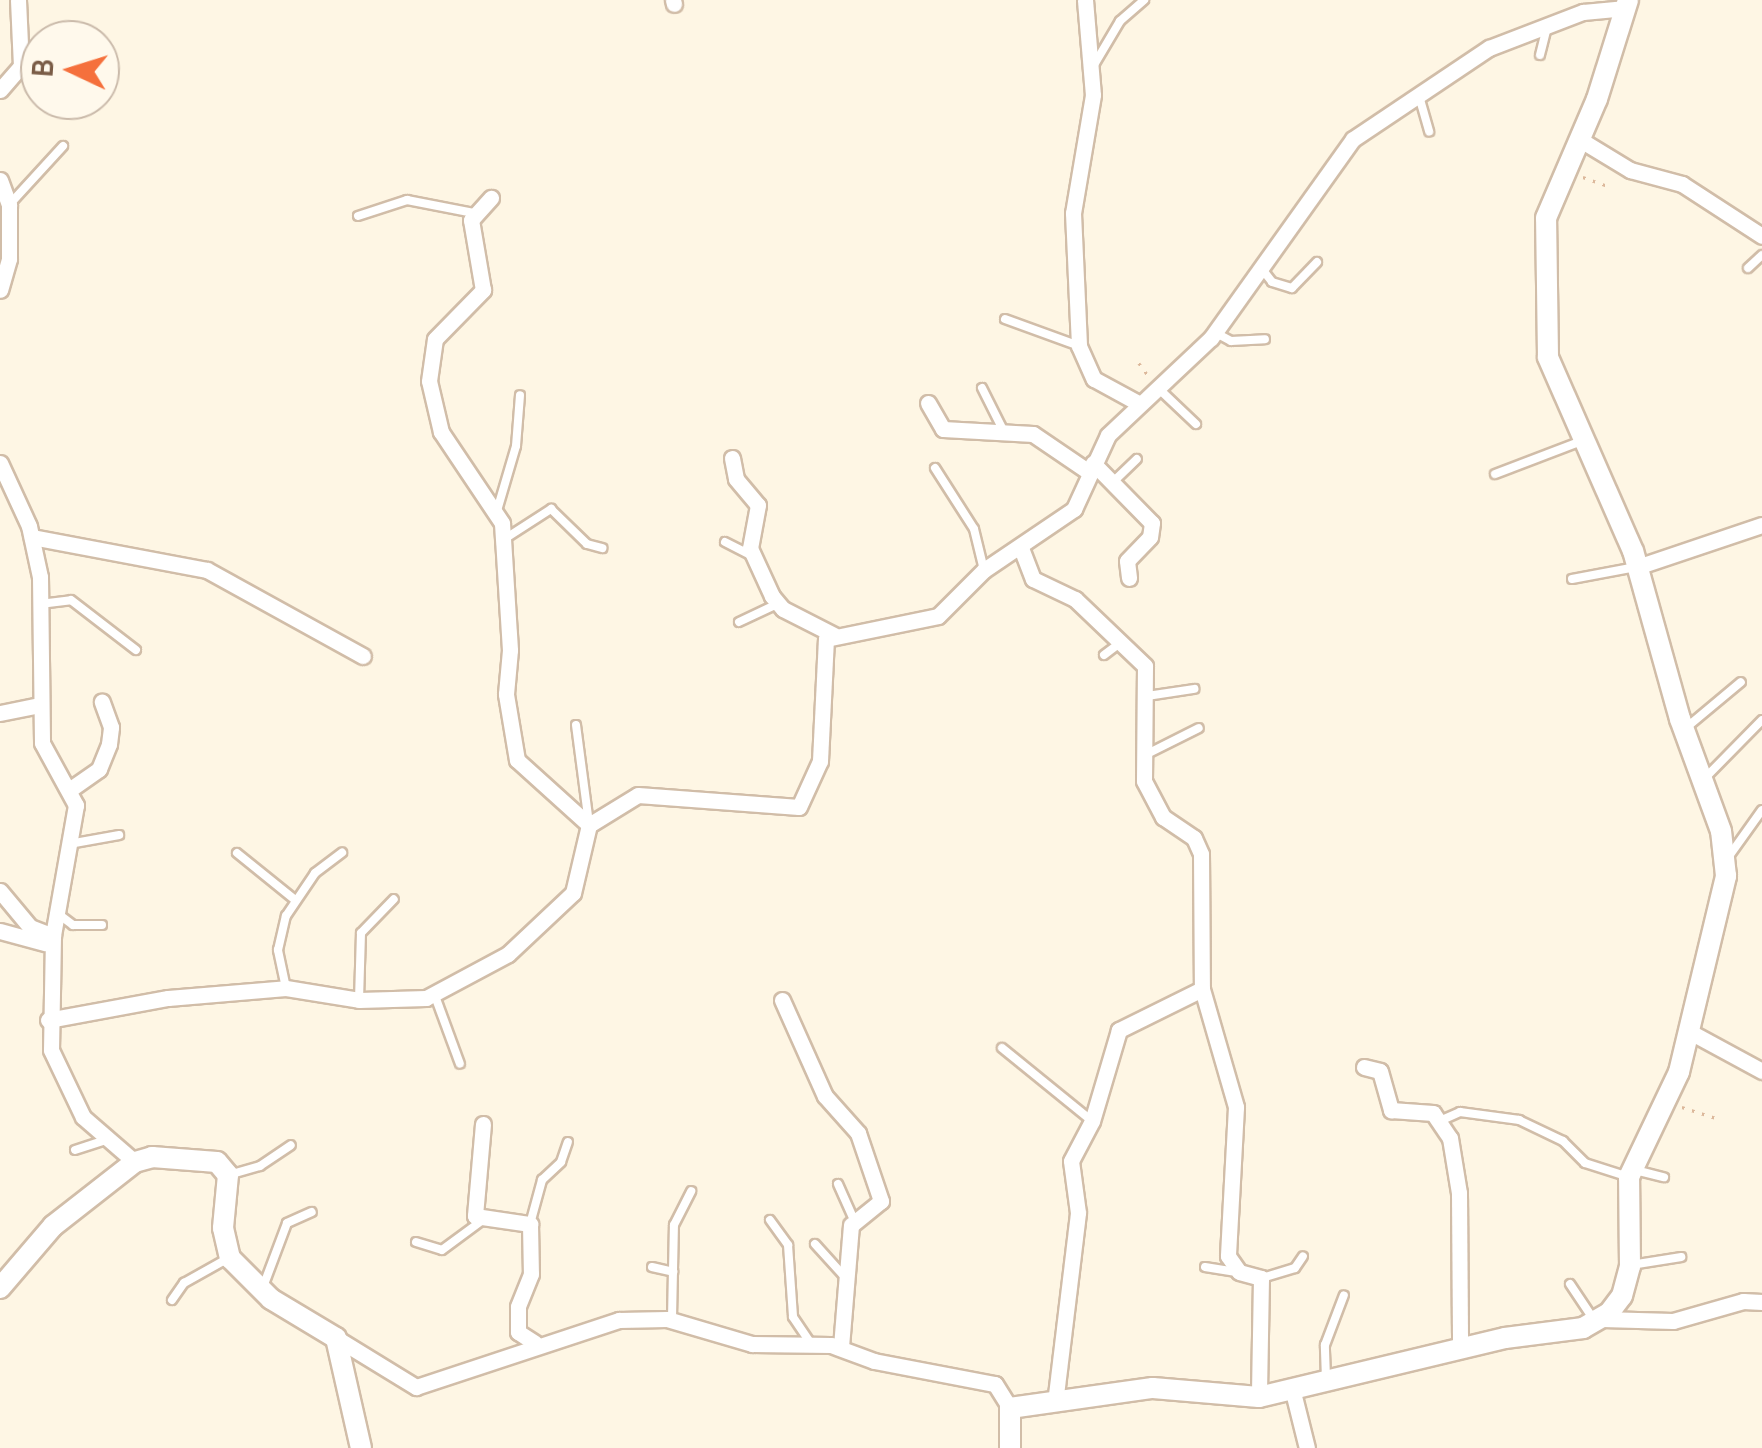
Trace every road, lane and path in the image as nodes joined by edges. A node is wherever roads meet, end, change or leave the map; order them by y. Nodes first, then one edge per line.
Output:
1 (18, 0) edge
2 (1086, 0) edge
3 (1144, 0) edge
4 (1627, 4) edge
5 (1547, 25) junction
6 (20, 44) edge
7 (1540, 56) dead end
8 (20, 67) edge
9 (1092, 69) junction
10 (0, 90) edge
11 (1419, 96) junction
12 (1429, 132) dead end
13 (1579, 139) junction
14 (63, 146) dead end
15 (1566, 170) junction
16 (0, 180) edge
17 (1610, 187) dead end
18 (491, 198) dead end
19 (9, 205) junction
20 (474, 213) junction
21 (358, 216) dead end
22 (1762, 236) edge
23 (5, 255) edge
24 (1762, 255) edge
25 (1317, 262) dead end
26 (1259, 266) junction
27 (1748, 268) dead end
28 (0, 290) edge
29 (1005, 319) dead end
30 (1214, 332) junction
31 (1264, 339) dead end
32 (1079, 346) junction
33 (982, 388) dead end
34 (1159, 389) junction
35 (520, 395) dead end
36 (928, 403) dead end
37 (1140, 404) junction
38 (1196, 424) dead end
39 (1004, 432) junction
40 (1584, 440) junction
41 (732, 458) dead end
42 (1137, 459) dead end
43 (0, 463) edge
44 (935, 468) dead end
45 (1091, 468) junction
46 (1495, 474) dead end
47 (1113, 482) junction
48 (496, 514) junction
49 (1762, 525) edge
50 (32, 537) junction
51 (506, 538) junction
52 (724, 542) dead end
53 (602, 548) dead end
54 (1021, 548) junction
55 (751, 555) junction
56 (1637, 566) junction
57 (984, 570) junction
58 (1129, 578) dead end
59 (1572, 580) dead end
60 (40, 604) junction
61 (777, 604) junction
62 (739, 622) dead end
63 (834, 635) junction
64 (1122, 642) junction
65 (136, 650) dead end
66 (1104, 654) dead end
67 (363, 656) dead end
68 (1741, 682) dead end
69 (1194, 689) dead end
70 (1147, 696) junction
71 (102, 702) dead end
72 (40, 706) junction
73 (0, 713) edge
74 (1762, 720) edge
75 (576, 725) dead end
76 (1199, 728) dead end
77 (1684, 729) junction
78 (1142, 756) junction
79 (1702, 781) junction
80 (72, 788) junction
81 (1762, 810) edge
82 (589, 825) junction
83 (119, 836) dead end
84 (68, 844) junction
85 (342, 852) dead end
86 (237, 853) dead end
87 (1725, 863) junction
88 (0, 892) edge
89 (294, 899) junction
90 (394, 899) dead end
91 (57, 914) junction
92 (102, 925) dead end
93 (0, 931) edge
94 (52, 941) junction
95 (286, 988) junction
96 (1202, 989) junction
97 (435, 996) junction
98 (358, 1000) junction
99 (782, 1000) dead end
100 (48, 1020) junction
101 (1690, 1032) junction
102 (1002, 1048) dead end
103 (460, 1064) dead end
104 (1364, 1068) dead end
105 (1762, 1071) edge
106 (1663, 1101) junction
107 (1442, 1120) junction
108 (1719, 1120) dead end
109 (1092, 1122) junction
110 (483, 1124) dead end
111 (109, 1139) junction
112 (568, 1142) dead end
113 (290, 1145) dead end
114 (76, 1150) dead end
115 (135, 1162) junction
116 (1630, 1173) junction
117 (228, 1175) junction
118 (1664, 1177) dead end
119 (838, 1184) dead end
120 (690, 1191) dead end
121 (312, 1212) dead end
122 (770, 1220) dead end
123 (854, 1220) junction
124 (480, 1222) junction
125 (530, 1224) junction
126 (416, 1242) dead end
127 (815, 1244) dead end
128 (1303, 1256) dead end
129 (1681, 1257) dead end
130 (230, 1258) junction
131 (1630, 1266) junction
132 (652, 1267) dead end
133 (1205, 1268) dead end
134 (673, 1272) junction
135 (1239, 1272) junction
136 (844, 1276) junction
137 (1261, 1278) junction
138 (1570, 1284) dead end
139 (0, 1288) edge
140 (262, 1291) junction
141 (1344, 1295) dead end
142 (172, 1300) dead end
143 (1762, 1302) edge
144 (676, 1320) junction
145 (1599, 1321) junction
146 (336, 1338) junction
147 (535, 1344) junction
148 (818, 1344) junction
149 (841, 1347) junction
150 (1460, 1349) junction
151 (1326, 1383) junction
152 (1292, 1388) junction
153 (1258, 1397) junction
154 (1055, 1402) junction
155 (1010, 1408) junction
156 (361, 1448) edge
157 (1010, 1448) edge
158 (1307, 1448) edge

1 - 6 street
2 - 9 street
3 - 9 lane
4 - 5 street
4 - 13 street
5 - 7 lane
5 - 11 street
8 - 10 street
9 - 32 street
11 - 12 lane
11 - 26 street
13 - 15 street
13 - 22 street
14 - 19 lane
15 - 17 path
15 - 40 street
16 - 19 street
18 - 20 street
19 - 23 street
20 - 21 lane
20 - 48 street
23 - 28 street
24 - 27 lane
25 - 26 lane
26 - 30 street
29 - 32 lane
30 - 31 lane
30 - 34 street
32 - 37 street
33 - 39 lane
34 - 37 street
34 - 38 lane
35 - 48 lane
36 - 39 street
37 - 45 street
39 - 45 street
40 - 46 lane
40 - 56 street
41 - 55 street
42 - 47 lane
43 - 50 street
44 - 57 lane
45 - 47 street
45 - 54 street
47 - 58 street
48 - 51 street
49 - 56 street
50 - 60 street
50 - 67 street
51 - 53 lane
51 - 82 street
52 - 55 lane
54 - 57 street
54 - 64 street
55 - 61 street
56 - 59 lane
56 - 77 street
57 - 63 street
60 - 65 lane
60 - 72 street
61 - 62 lane
61 - 63 street
63 - 82 street
64 - 66 lane
64 - 70 street
68 - 77 lane
69 - 70 lane
70 - 78 street
71 - 80 street
72 - 73 street
72 - 80 street
74 - 79 lane
75 - 82 lane
76 - 78 lane
77 - 79 street
78 - 96 street
79 - 87 street
80 - 84 street
81 - 87 lane
82 - 97 street
83 - 84 lane
84 - 91 street
85 - 89 lane
86 - 89 lane
87 - 101 street
88 - 94 street
89 - 95 lane
90 - 98 lane
91 - 92 lane
91 - 94 street
93 - 94 street
94 - 100 street
95 - 98 street
95 - 100 street
96 - 109 street
96 - 135 street
97 - 98 street
97 - 103 lane
99 - 123 street
100 - 111 street
101 - 105 street
101 - 106 street
102 - 109 lane
104 - 107 street
106 - 108 path
106 - 116 street
107 - 116 lane
107 - 150 street
109 - 154 street
110 - 124 street
111 - 114 lane
111 - 115 street
112 - 125 lane
113 - 117 lane
115 - 117 street
115 - 139 street
116 - 118 lane
116 - 131 street
117 - 130 street
119 - 123 lane
120 - 134 lane
121 - 140 lane
122 - 148 lane
123 - 136 street
124 - 125 street
124 - 126 lane
125 - 147 street
127 - 136 lane
128 - 137 lane
129 - 131 lane
130 - 140 street
130 - 142 lane
131 - 145 street
132 - 134 lane
133 - 135 lane
134 - 144 lane
135 - 137 street
136 - 149 street
137 - 153 street
138 - 145 lane
140 - 146 street
141 - 151 lane
143 - 145 street
144 - 147 street
144 - 148 street
145 - 150 street
146 - 147 street
146 - 156 street
148 - 149 street
149 - 155 street
150 - 151 street
151 - 152 street
152 - 153 street
152 - 158 street
153 - 154 street
154 - 155 street
155 - 157 street

